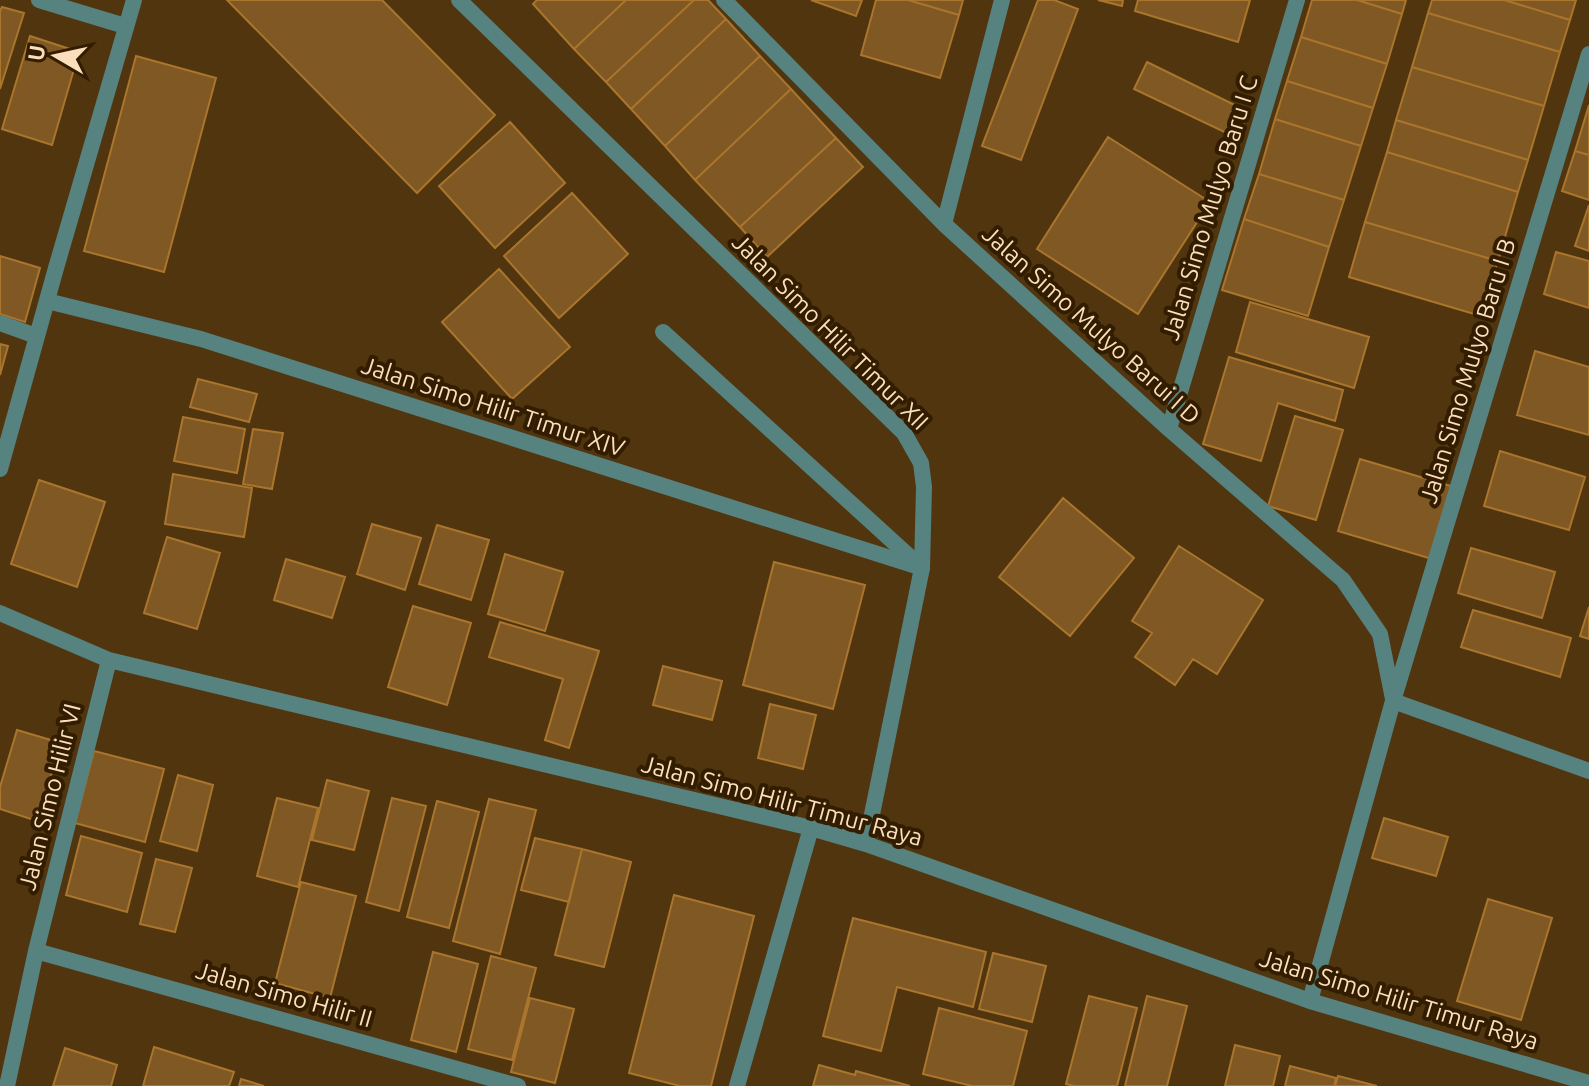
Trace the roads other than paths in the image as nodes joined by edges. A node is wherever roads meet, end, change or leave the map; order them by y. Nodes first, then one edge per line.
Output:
1 (39, 0) edge
2 (134, 0) edge
3 (459, 0) edge
4 (1002, 0) edge
5 (1297, 0) edge
6 (729, 2) edge
7 (125, 26) junction
8 (1589, 54) edge
9 (944, 224) junction
10 (47, 301) junction
11 (0, 323) edge
12 (663, 332) dead end
13 (36, 336) junction
14 (1169, 429) junction
15 (0, 469) edge
16 (922, 568) junction
17 (0, 613) edge
18 (109, 660) junction
19 (1393, 701) junction
20 (1589, 771) edge
21 (811, 828) junction
22 (866, 844) junction
23 (36, 951) junction
24 (1310, 1001) junction
25 (1589, 1083) edge
26 (7, 1086) edge
27 (518, 1086) edge
28 (737, 1086) edge

1 - 7 street
2 - 7 street
3 - 16 street, Jalan Simo Hilir Timur XII
4 - 9 street
5 - 14 street, Jalan Simo Mulyo Baru I C
6 - 9 street, Jalan Simo Mulyo Barui I D
7 - 10 street
8 - 19 street, Jalan Simo Mulyo Baru I B
9 - 14 street, Jalan Simo Mulyo Barui I D
10 - 13 street
10 - 16 street, Jalan Simo Hilir Timur XIV
11 - 13 street
12 - 16 street
13 - 15 street
14 - 19 street, Jalan Simo Mulyo Barui I D
16 - 22 street, Jalan Simo Hilir Timur XII
17 - 18 street, Jalan Simo Hilir Timur Raya
18 - 21 street, Jalan Simo Hilir Timur Raya
18 - 23 street, Jalan Simo Hilir VI
19 - 20 street
19 - 24 street, Jalan Simo Mulyo Baru I B
21 - 22 street, Jalan Simo Hilir Timur Raya
21 - 28 street
22 - 24 street, Jalan Simo Hilir Timur Raya
23 - 26 street, Jalan Simo Hilir VI
23 - 27 street, Jalan Simo Hilir II
24 - 25 street, Jalan Simo Hilir Timur Raya

